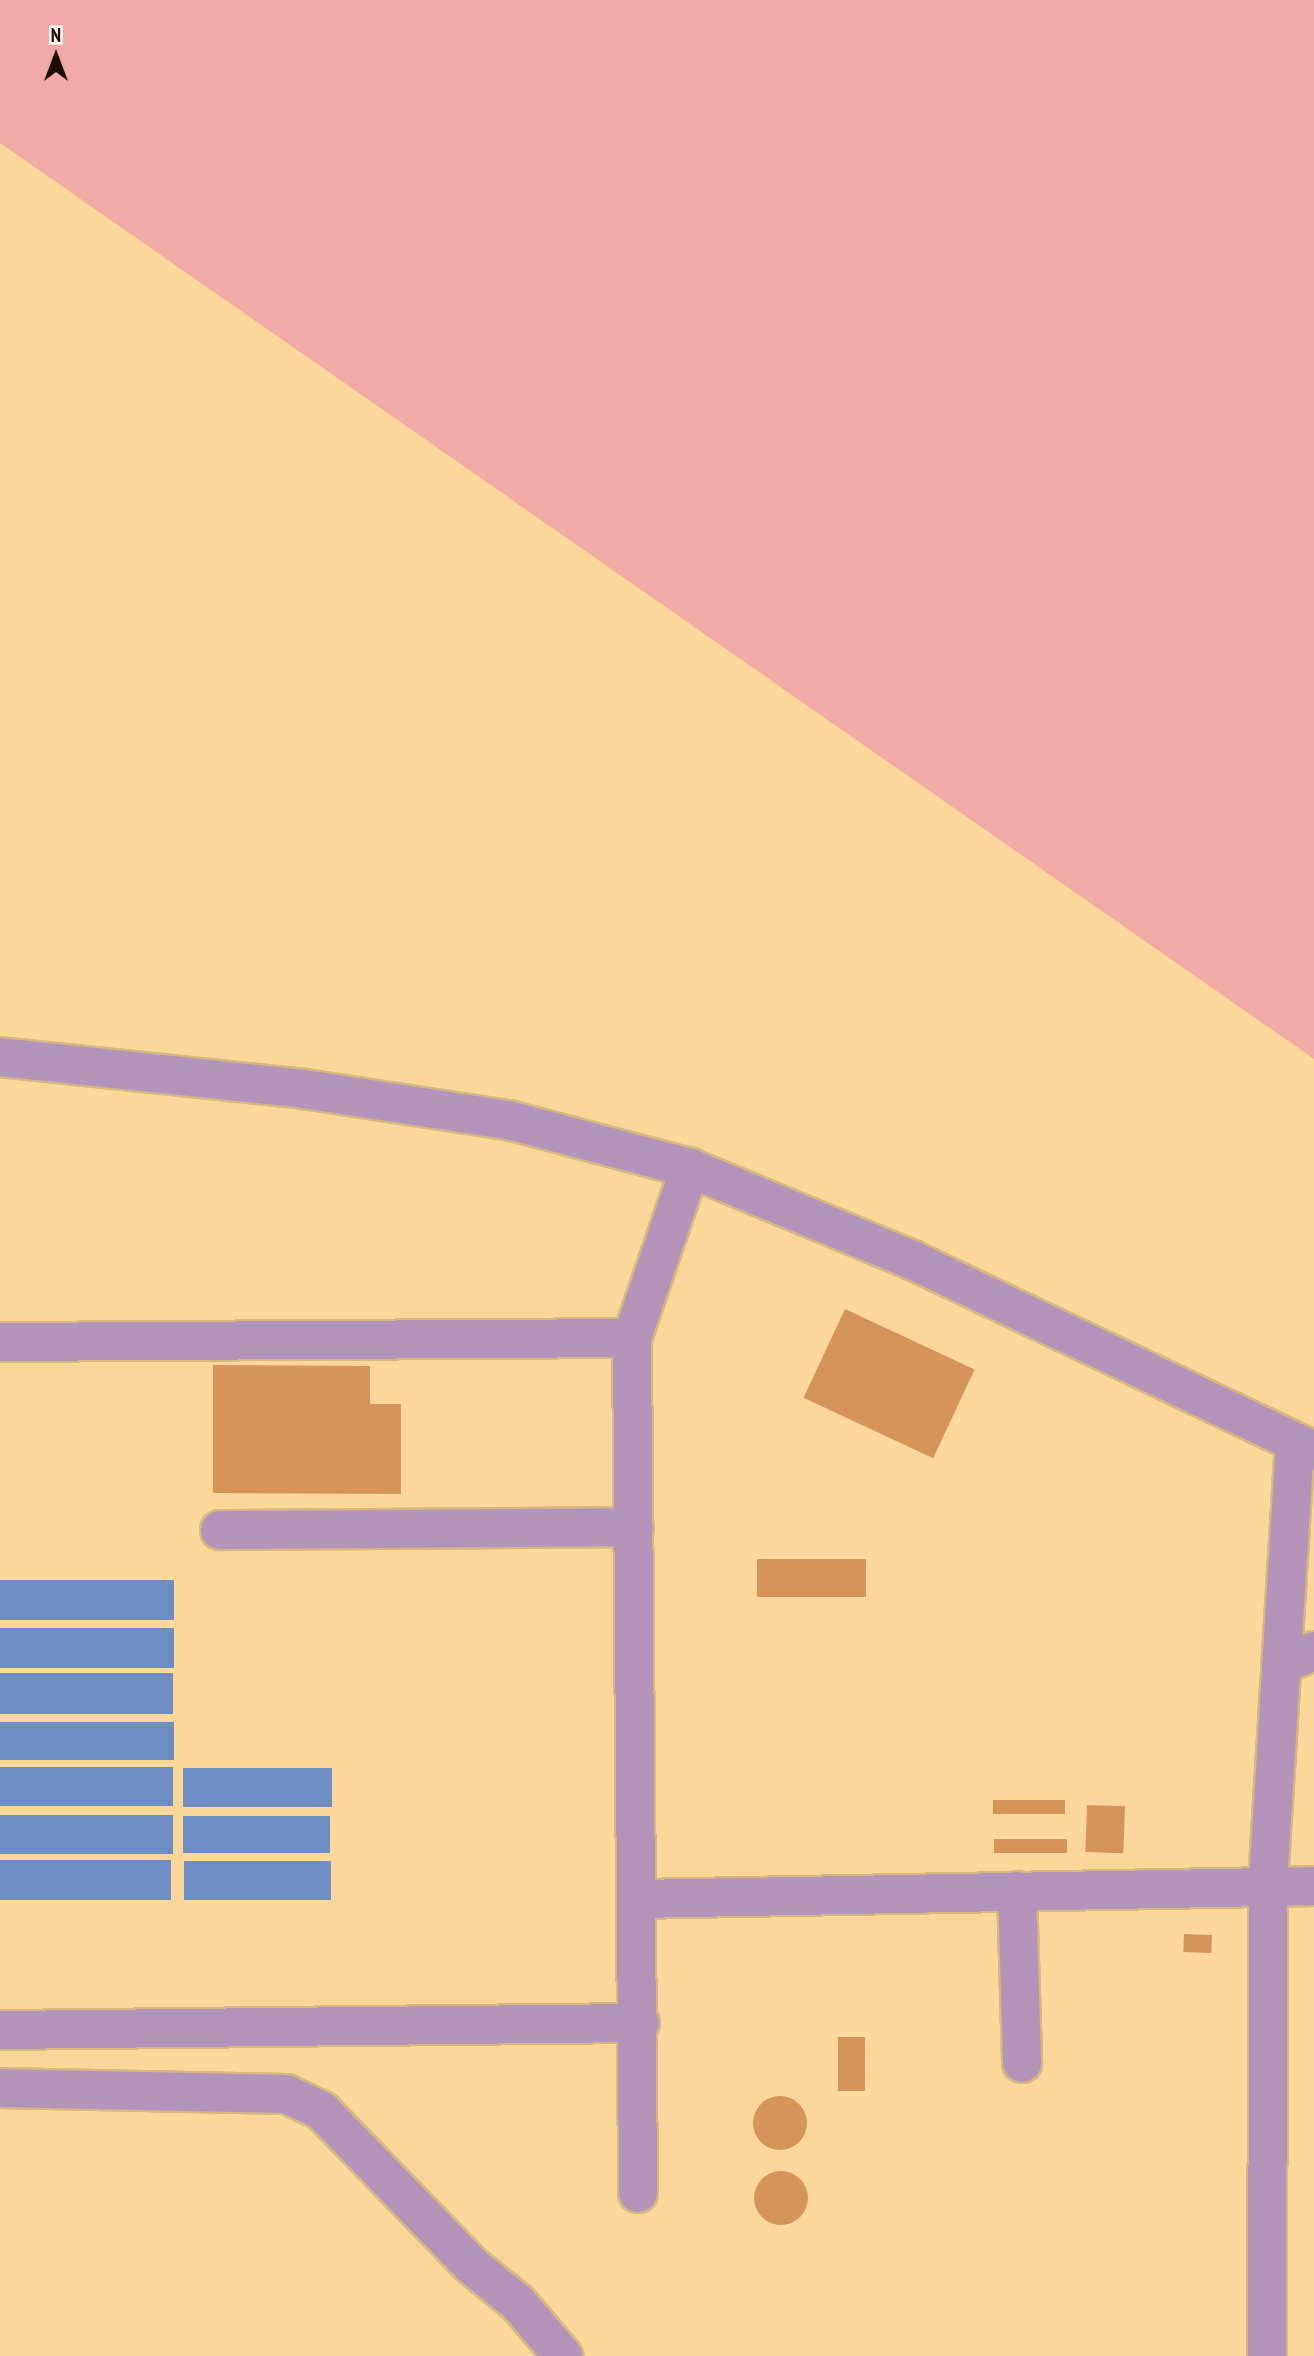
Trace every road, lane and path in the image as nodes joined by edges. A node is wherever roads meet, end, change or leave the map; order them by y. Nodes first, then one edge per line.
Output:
1 (0, 1058) edge
2 (690, 1168) junction
3 (632, 1338) junction
4 (0, 1342) edge
5 (1304, 1447) edge
6 (634, 1527) junction
7 (220, 1530) dead end
8 (1298, 1658) edge
9 (1314, 1886) edge
10 (1268, 1887) junction
11 (1017, 1891) junction
12 (638, 1899) junction
13 (639, 2023) junction
14 (0, 2030) edge
15 (1022, 2063) dead end
16 (0, 2088) edge
17 (638, 2193) dead end
18 (563, 2356) edge
19 (1267, 2356) edge

1 - 2 lane
2 - 3 lane
2 - 5 lane
3 - 4 lane
3 - 6 lane
5 - 8 lane
6 - 7 lane
6 - 12 lane
8 - 10 lane
9 - 10 lane
10 - 11 lane
10 - 19 lane
11 - 12 lane
11 - 15 lane
12 - 13 lane
13 - 14 lane
13 - 17 lane
16 - 18 lane

